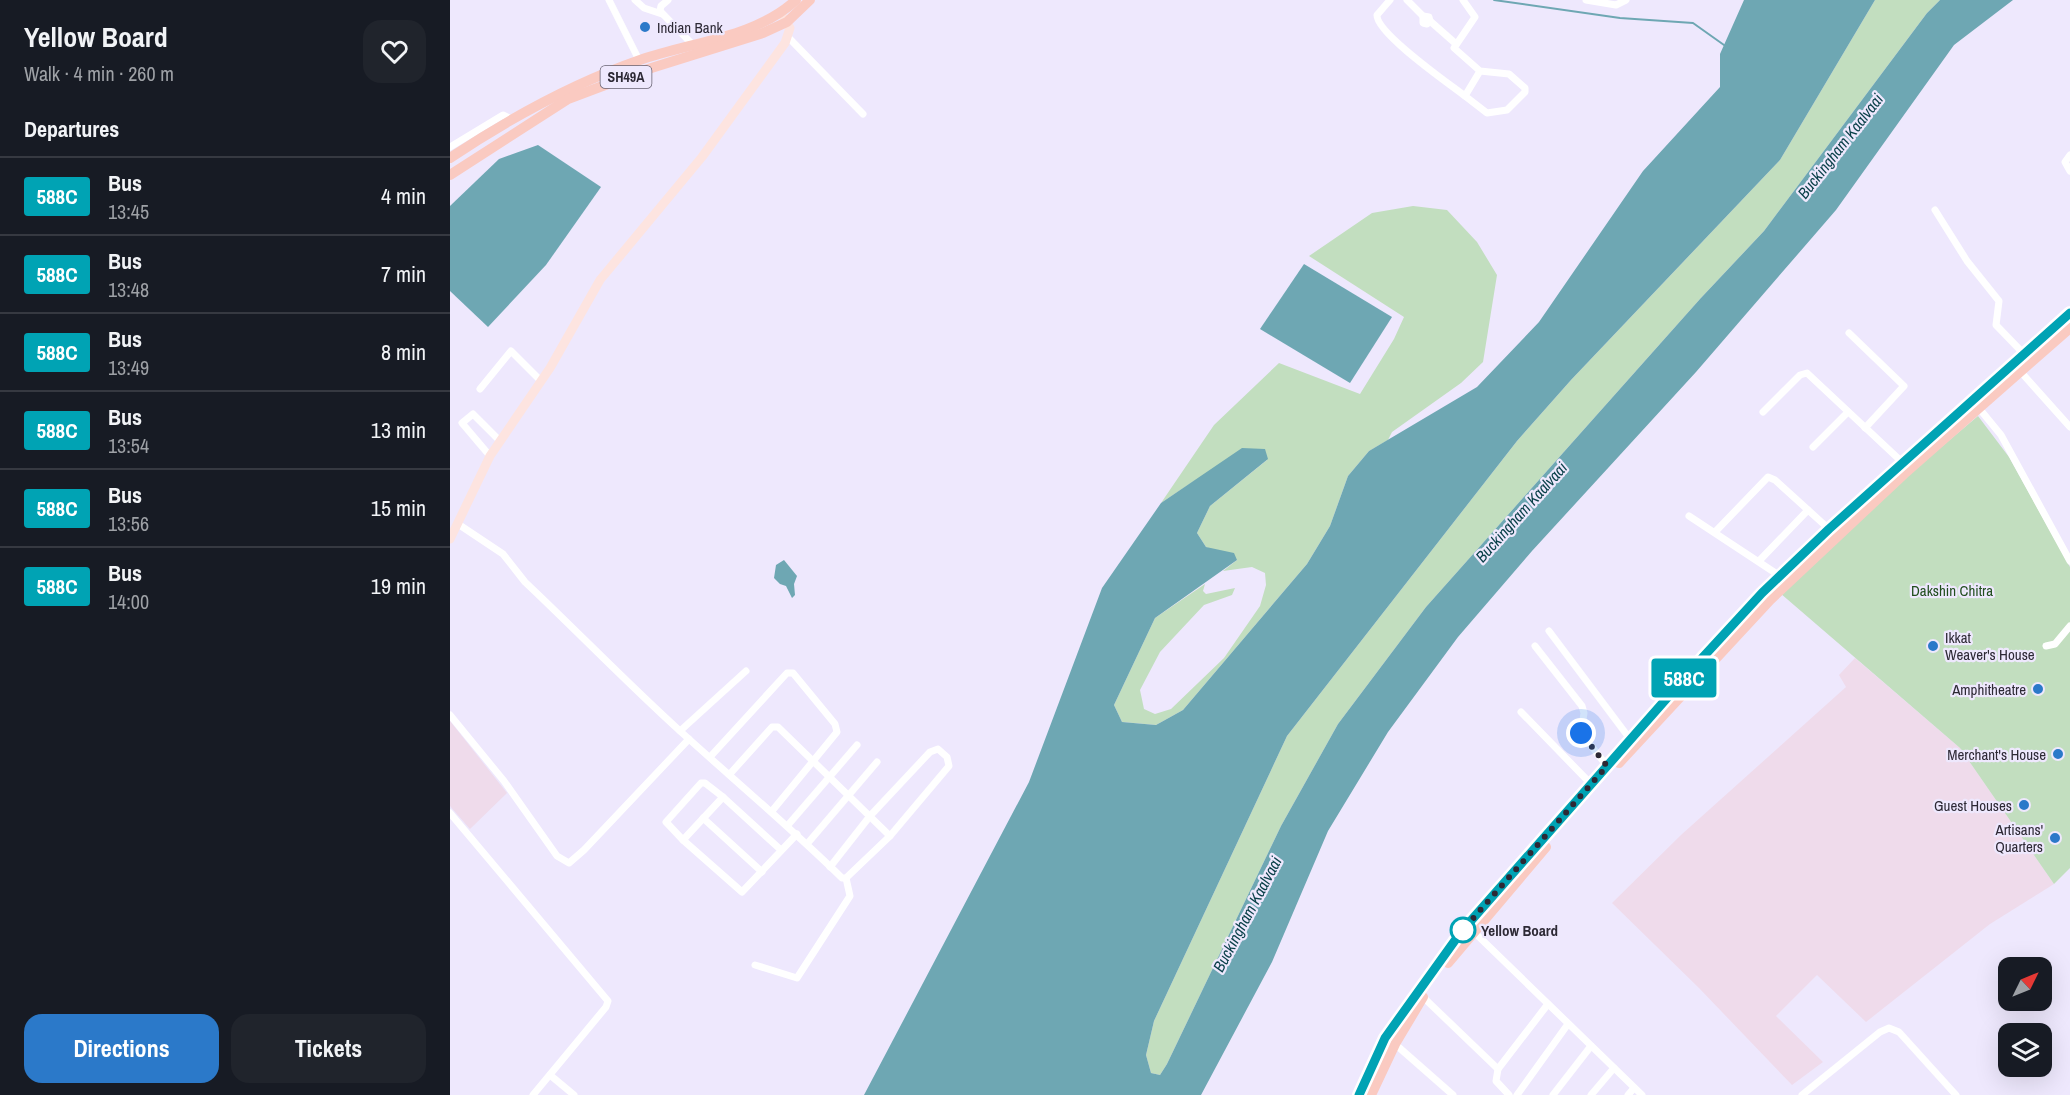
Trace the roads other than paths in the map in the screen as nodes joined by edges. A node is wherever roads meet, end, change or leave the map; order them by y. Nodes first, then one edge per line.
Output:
1 (609, 0) edge
2 (634, 0) edge
3 (668, 0) edge
4 (810, 0) edge
5 (1390, 0) edge
6 (1463, 0) edge
7 (1586, 0) edge
8 (1626, 0) edge
9 (1409, 5) edge
10 (787, 8) edge
11 (662, 14) junction
12 (788, 38) junction
13 (693, 45) junction
14 (1454, 45) junction
15 (639, 60) junction
16 (645, 70) junction
17 (1480, 71) junction
18 (1465, 96) junction
19 (863, 114) dead end
20 (511, 119) junction
21 (450, 147) edge
22 (2070, 156) edge
23 (450, 158) edge
24 (2070, 171) edge
25 (450, 175) edge
26 (1935, 210) dead end
27 (2070, 313) edge
28 (2070, 328) edge
29 (1849, 333) dead end
30 (2024, 354) junction
31 (2020, 371) junction
32 (541, 381) junction
33 (480, 388) dead end
34 (1978, 407) junction
35 (1763, 412) dead end
36 (1848, 412) junction
37 (2070, 427) edge
38 (1865, 428) junction
39 (500, 441) junction
40 (1813, 447) dead end
41 (490, 456) junction
42 (1902, 462) junction
43 (1808, 510) junction
44 (1689, 516) dead end
45 (458, 524) junction
46 (1829, 529) junction
47 (1715, 532) junction
48 (450, 539) edge
49 (1759, 561) junction
50 (2070, 561) edge
51 (1780, 576) junction
52 (1772, 591) junction
53 (2070, 626) edge
54 (1549, 631) dead end
55 (1535, 646) dead end
56 (2046, 646) dead end
57 (746, 671) dead end
58 (1521, 712) dead end
59 (450, 715) edge
60 (680, 731) junction
61 (689, 739) junction
62 (1630, 739) junction
63 (857, 745) dead end
64 (710, 757) junction
65 (814, 762) junction
66 (877, 762) dead end
67 (1607, 766) junction
68 (729, 775) junction
69 (828, 777) junction
70 (1591, 784) junction
71 (723, 797) junction
72 (847, 797) junction
73 (772, 812) junction
74 (450, 813) edge
75 (870, 816) junction
76 (704, 818) junction
77 (788, 825) junction
78 (797, 834) junction
79 (890, 836) junction
80 (683, 840) junction
81 (807, 844) junction
82 (781, 850) junction
83 (830, 867) junction
84 (762, 872) junction
85 (846, 878) junction
86 (1474, 932) junction
87 (755, 965) dead end
88 (1423, 997) junction
89 (1548, 1004) junction
90 (1568, 1024) junction
91 (1395, 1044) junction
92 (1591, 1046) junction
93 (1614, 1068) junction
94 (1498, 1069) junction
95 (550, 1075) junction
96 (1634, 1088) junction
97 (533, 1095) edge
98 (573, 1095) edge
99 (1359, 1095) edge
100 (1371, 1095) edge
101 (1453, 1095) edge
102 (1509, 1095) edge
103 (1517, 1095) edge
104 (1552, 1095) edge
105 (1591, 1095) edge
106 (1628, 1095) edge
107 (1642, 1095) edge
108 (1803, 1095) edge
109 (1956, 1095) edge

1 - 15 street
2 - 11 street
3 - 11 street
4 - 10 main road, SH49A
5 - 18 street
6 - 14 street
7 - 8 street
9 - 14 street
10 - 12 street
10 - 13 main road, SH49A
10 - 16 main road, SH49A
11 - 13 street
12 - 19 street
12 - 32 street
13 - 15 main road, SH49A
14 - 17 street
15 - 16 street
15 - 20 main road, SH49A
16 - 25 main road, SH49A
17 - 18 street
17 - 18 street
20 - 21 street
20 - 23 main road, SH49A
22 - 24 street
26 - 30 street
27 - 30 main road
28 - 31 main road
29 - 38 street
30 - 42 main road
31 - 34 main road
31 - 37 street
32 - 33 street
32 - 39 street
34 - 50 street
34 - 52 main road
35 - 36 street
36 - 38 street
36 - 40 street
38 - 42 street
39 - 41 street
39 - 41 street
41 - 45 street
42 - 46 main road
43 - 46 street
43 - 47 street
43 - 49 street
44 - 47 street
45 - 48 street
45 - 60 street
46 - 51 main road
47 - 49 street
49 - 51 street
51 - 52 main road
52 - 62 main road
52 - 86 main road
53 - 56 street
54 - 62 street
55 - 67 street
57 - 60 street
58 - 70 street
59 - 61 street
60 - 61 street
61 - 64 street
62 - 67 main road
63 - 69 street
64 - 65 street
64 - 68 street
65 - 68 street
65 - 69 street
65 - 73 street
66 - 72 street
67 - 70 main road
68 - 73 street
69 - 72 street
69 - 77 street
70 - 99 main road
71 - 76 street
71 - 80 street
71 - 82 street
72 - 75 street
72 - 81 street
73 - 77 street
74 - 95 street
75 - 79 street
75 - 79 street
75 - 83 street
76 - 80 street
76 - 84 street
77 - 78 street
78 - 81 street
78 - 82 street
79 - 85 street
80 - 84 street
81 - 83 street
82 - 84 street
83 - 85 street
85 - 87 street
86 - 88 main road
86 - 89 street
88 - 91 main road
88 - 94 street
89 - 90 street
89 - 94 street
90 - 92 street
90 - 103 street
91 - 100 main road
91 - 101 street
92 - 93 street
92 - 104 street
93 - 96 street
93 - 105 street
94 - 102 street
95 - 97 street
95 - 98 street
96 - 106 street
96 - 107 street
108 - 109 street

